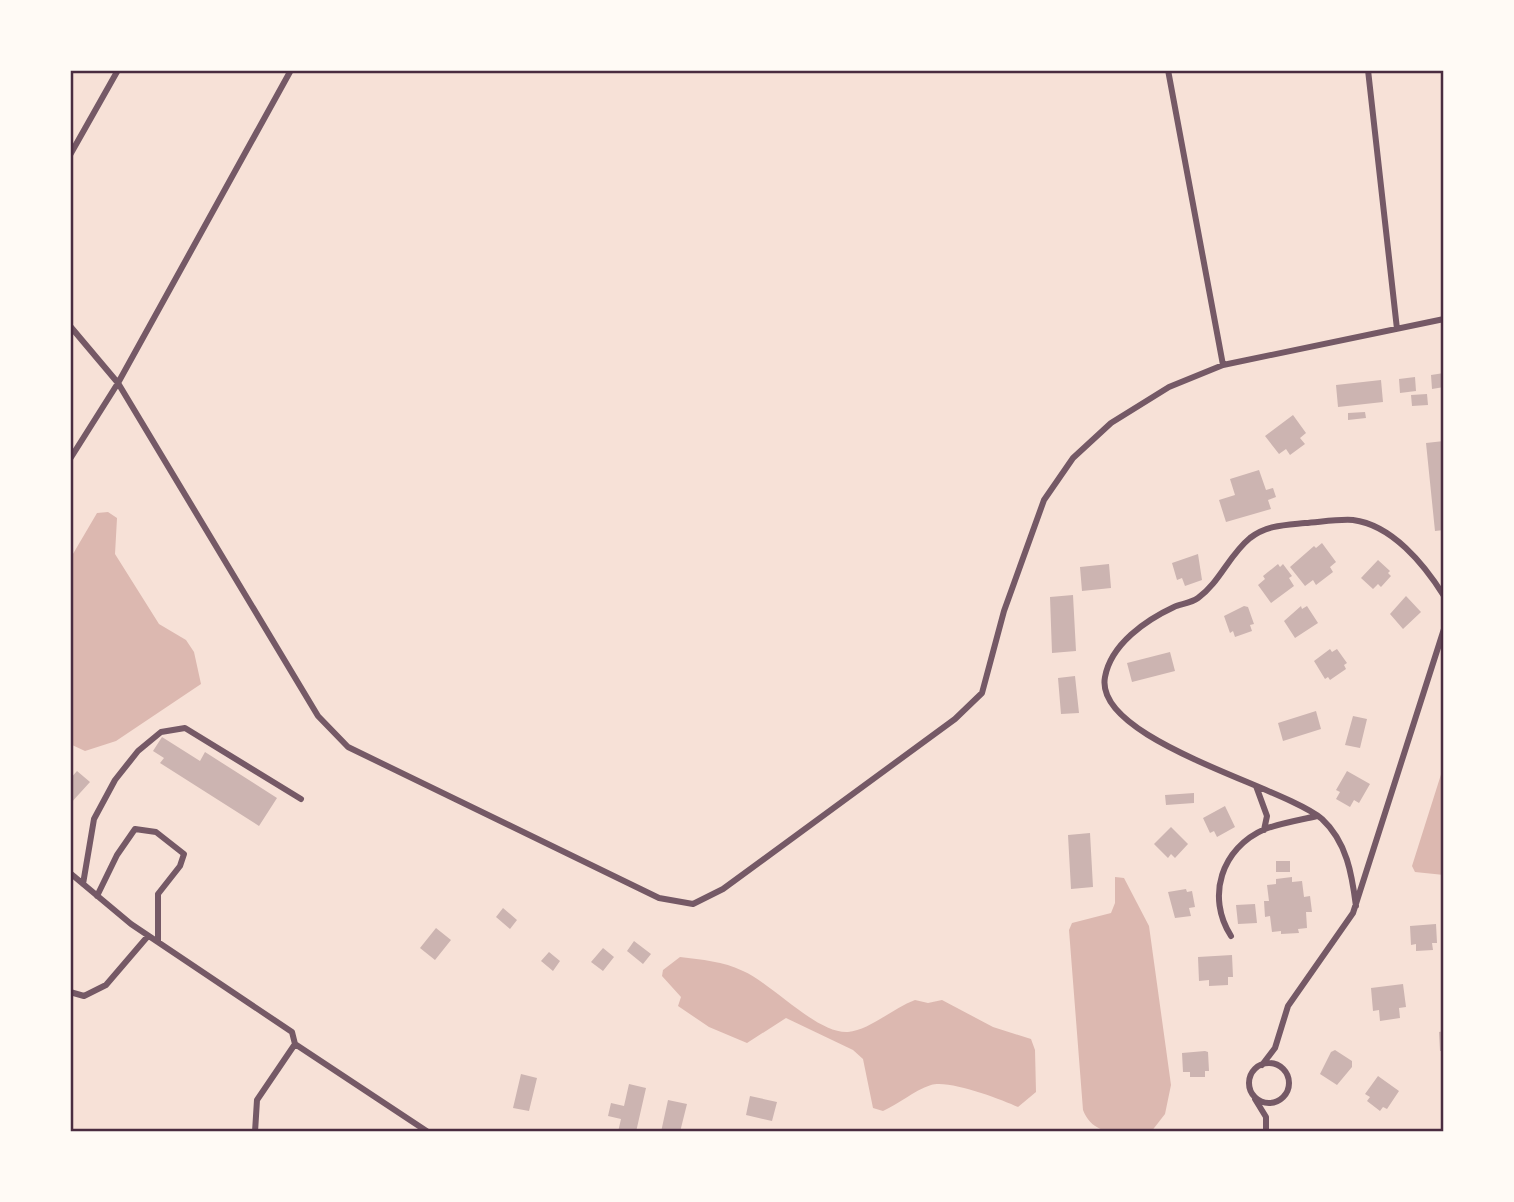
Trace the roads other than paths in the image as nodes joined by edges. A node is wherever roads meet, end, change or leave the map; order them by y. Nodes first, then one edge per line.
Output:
1 (118, 70) edge
2 (291, 70) edge
3 (1168, 70) edge
4 (1368, 70) edge
5 (70, 155) edge
6 (1444, 319) edge
7 (70, 326) edge
8 (1397, 329) junction
9 (1223, 365) junction
10 (118, 383) junction
11 (70, 459) edge
12 (1444, 596) edge
13 (1444, 629) edge
14 (1256, 786) junction
15 (301, 799) dead end
16 (1317, 816) junction
17 (1264, 830) junction
18 (70, 873) edge
19 (83, 884) junction
20 (97, 896) junction
21 (1356, 906) junction
22 (148, 936) junction
23 (1231, 936) dead end
24 (158, 942) junction
25 (70, 992) edge
26 (295, 1044) junction
27 (1275, 1048) junction
28 (1262, 1065) junction
29 (1281, 1067) junction
30 (1254, 1097) junction
31 (1279, 1101) junction
32 (1266, 1116) junction
33 (255, 1132) edge
34 (428, 1132) edge
35 (1266, 1132) edge

1 - 5 street
2 - 10 street
3 - 9 street
4 - 8 street
6 - 8 street
7 - 10 street
8 - 9 street
9 - 10 street
10 - 11 street
12 - 14 street
13 - 21 street
14 - 16 street
14 - 17 street
15 - 19 street
16 - 17 street
16 - 21 street
17 - 23 street
18 - 19 street
19 - 20 street
20 - 22 street
20 - 24 street
21 - 27 street
22 - 24 street
22 - 25 street
24 - 26 street
26 - 33 street
26 - 34 street
27 - 28 street
27 - 29 street
28 - 29 street
28 - 30 street
29 - 31 street
30 - 31 street
30 - 32 street
31 - 32 street
32 - 35 street

